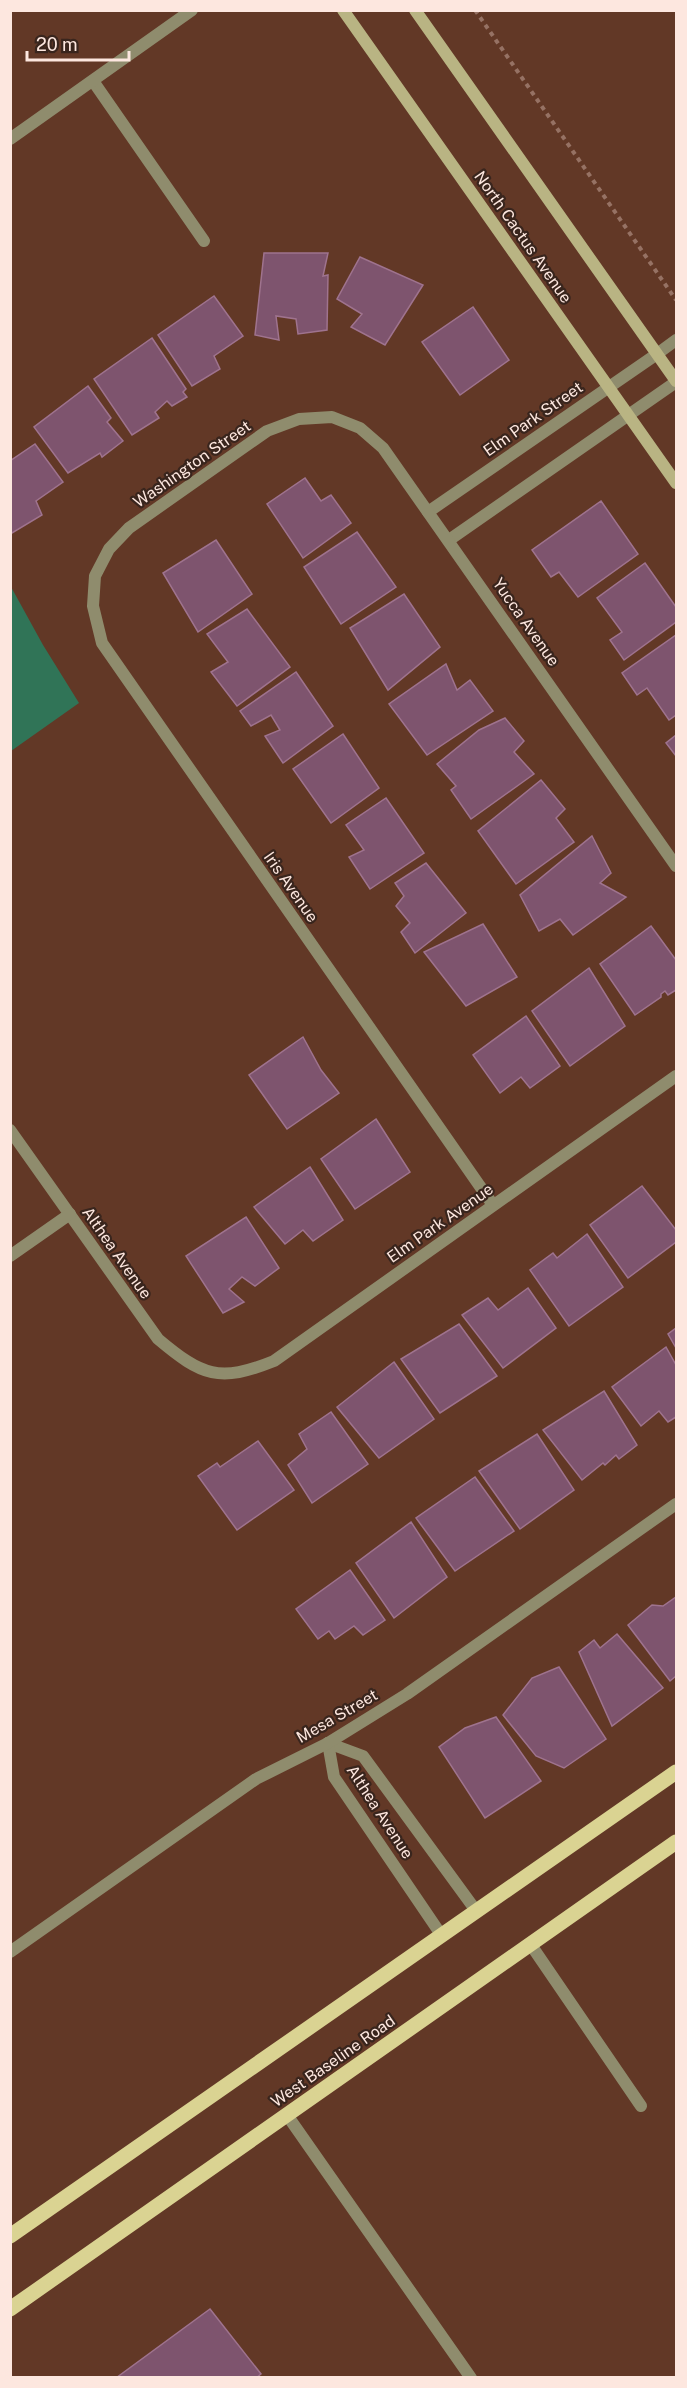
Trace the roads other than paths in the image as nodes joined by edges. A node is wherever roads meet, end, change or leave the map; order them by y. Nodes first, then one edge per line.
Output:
1 (192, 10) edge
2 (343, 10) edge
3 (415, 10) edge
4 (93, 81) junction
5 (10, 139) edge
6 (204, 241) dead end
7 (676, 340) edge
8 (657, 354) junction
9 (676, 382) edge
10 (609, 386) junction
11 (629, 415) junction
12 (332, 417) joint
13 (676, 483) edge
14 (428, 512) junction
15 (449, 540) junction
16 (95, 576) joint
17 (676, 866) edge
18 (676, 1076) edge
19 (10, 1130) edge
20 (493, 1205) junction
21 (70, 1214) junction
22 (10, 1256) edge
23 (214, 1374) joint
24 (676, 1504) edge
25 (328, 1743) junction
26 (676, 1772) edge
27 (676, 1842) edge
28 (477, 1912) junction
29 (442, 1936) junction
30 (531, 1945) junction
31 (10, 1952) edge
32 (641, 2106) dead end
33 (286, 2115) junction
34 (10, 2236) edge
35 (10, 2309) edge
36 (471, 2378) edge

1 - 4 street
2 - 10 main road, North Cactus Avenue
3 - 8 main road
4 - 5 street
4 - 6 street
7 - 8 street, Elm Park Street
8 - 9 main road
8 - 10 street, Elm Park Street
9 - 11 street
10 - 11 main road, North Cactus Avenue
10 - 14 street, Elm Park Street
11 - 13 main road, North Cactus Avenue
11 - 15 street
12 - 14 street, Yucca Avenue
12 - 16 street, Washington Street
14 - 15 street, Yucca Avenue
15 - 17 street, Yucca Avenue
16 - 20 street, Iris Avenue
18 - 20 street, Elm Park Avenue
19 - 21 street, Althea Avenue
20 - 23 street, Elm Park Avenue
21 - 22 street
21 - 23 street, Althea Avenue
24 - 25 street, Mesa Street
25 - 28 street, Althea Avenue
25 - 29 street, Althea Avenue
25 - 31 street, Mesa Street
26 - 28 main road
27 - 30 main road, West Baseline Road
28 - 29 main road
29 - 34 main road
30 - 32 street
30 - 33 main road, West Baseline Road
33 - 35 main road, West Baseline Road
33 - 36 street

